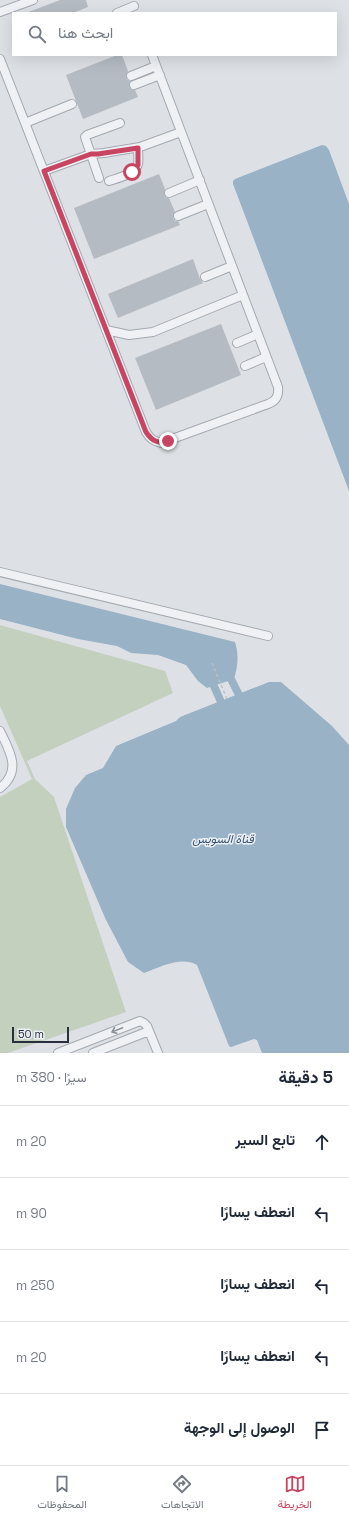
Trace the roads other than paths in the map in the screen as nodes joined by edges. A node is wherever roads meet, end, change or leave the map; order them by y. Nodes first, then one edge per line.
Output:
1 (28, 1) edge
2 (134, 6) edge
3 (0, 12) edge
4 (119, 12) edge
5 (152, 56) edge
6 (0, 59) edge
7 (156, 66) junction
8 (160, 75) junction
9 (131, 76) dead end
10 (134, 85) dead end
11 (72, 104) dead end
12 (25, 123) junction
13 (120, 123) dead end
14 (181, 132) junction
15 (138, 148) junction
16 (91, 154) junction
17 (44, 171) junction
18 (99, 178) dead end
19 (200, 180) junction
20 (109, 181) dead end
21 (169, 193) dead end
22 (208, 204) junction
23 (178, 216) dead end
24 (232, 266) junction
25 (205, 277) dead end
26 (243, 295) junction
27 (106, 330) junction
28 (258, 334) junction
29 (237, 343) dead end
30 (266, 357) junction
31 (245, 366) dead end
32 (0, 572) edge
33 (268, 636) dead end
34 (0, 731) edge
35 (0, 788) edge
36 (149, 1031) junction
37 (58, 1053) edge
38 (92, 1053) edge
39 (158, 1053) edge

1 - 3 street
2 - 4 street
5 - 7 street
6 - 12 street
7 - 8 street
7 - 9 street
8 - 10 street
8 - 14 street
11 - 12 street
12 - 17 street
13 - 16 street
14 - 15 street
14 - 19 street
15 - 16 street
15 - 20 street
16 - 17 street
16 - 18 street
17 - 27 street
19 - 21 street
19 - 22 street
22 - 23 street
22 - 24 street
24 - 25 street
24 - 26 street
26 - 27 street
26 - 28 street
27 - 30 street
28 - 29 street
28 - 30 street
30 - 31 street
32 - 33 street
34 - 35 street
36 -> 37 street
36 - 38 street
36 - 39 street

